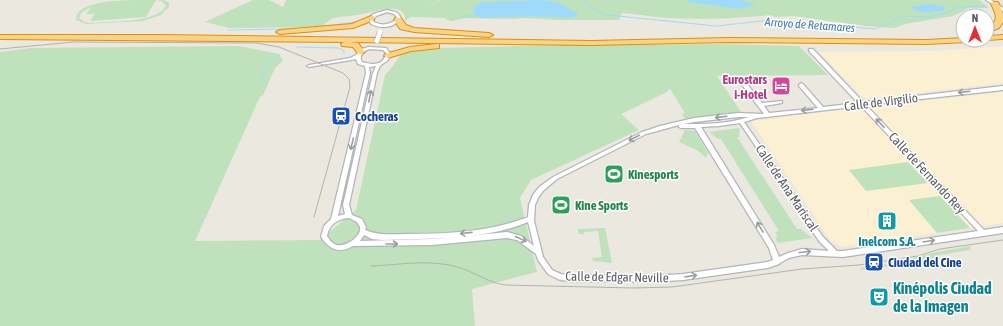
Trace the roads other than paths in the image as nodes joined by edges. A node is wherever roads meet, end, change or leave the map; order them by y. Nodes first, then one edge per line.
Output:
1 (998, 5) edge
2 (371, 18) junction
3 (398, 20) junction
4 (379, 26) junction
5 (386, 26) junction
6 (995, 28) edge
7 (380, 32) junction
8 (0, 33) edge
9 (224, 33) junction
10 (955, 36) edge
11 (0, 37) edge
12 (249, 38) junction
13 (536, 40) junction
14 (377, 41) junction
15 (955, 41) edge
16 (790, 42) junction
17 (836, 42) junction
18 (370, 48) junction
19 (380, 48) junction
20 (811, 50) junction
21 (359, 54) junction
22 (388, 56) junction
23 (342, 60) junction
24 (360, 63) junction
25 (379, 64) junction
26 (367, 65) junction
27 (309, 66) dead end
28 (742, 81) dead end
29 (802, 87) dead end
30 (1003, 88) edge
31 (853, 95) junction
32 (780, 102) dead end
33 (863, 104) junction
34 (760, 105) junction
35 (853, 105) junction
36 (822, 109) junction
37 (870, 113) junction
38 (768, 115) junction
39 (760, 116) junction
40 (740, 121) junction
41 (670, 126) junction
42 (697, 126) junction
43 (350, 216) junction
44 (531, 218) junction
45 (334, 220) junction
46 (1003, 230) edge
47 (363, 232) junction
48 (983, 233) junction
49 (353, 244) junction
50 (539, 253) junction
51 (835, 253) junction
52 (778, 262) junction

1 - 6 highway
2 - 3 street
2 - 4 street
2 - 9 highway
3 - 5 street
3 - 13 highway
4 - 5 street
4 - 7 street
5 - 7 street
7 - 14 street, bridge
8 - 9 highway
9 - 13 highway
10 - 13 highway
11 - 12 highway
12 - 13 highway
12 - 21 highway
13 - 16 highway
13 - 22 highway
14 - 18 street
14 - 19 street
15 - 17 highway
16 - 17 highway
16 - 20 highway
17 - 20 highway
18 - 19 street
18 - 21 street
19 - 22 street
20 - 31 street, Calle de Fernando Rey
21 - 23 street
21 - 24 street
22 - 25 street
23 - 24 street
23 - 27 street
24 - 26 street
25 - 26 street
43 -> 25 street
26 -> 45 street
28 - 34 street
29 - 36 street
30 -> 33 street, Calle de Virgilio
31 - 33 street, Calle de Fernando Rey
31 - 35 street
32 - 34 street
33 - 35 street, Calle de Virgilio
33 - 37 street, Calle de Fernando Rey
34 - 38 street
35 - 36 street, Calle de Virgilio
35 - 37 street, Calle de Fernando Rey
36 -> 38 street, Calle de Virgilio
48 -> 37 street, Calle de Fernando Rey
38 - 39 street, Calle de Virgilio
39 - 40 street, Calle de Virgilio
39 -> 41 street, Calle de Virgilio
40 - 42 street, Calle de Virgilio
40 - 51 street, Calle de Ana Mariscal
41 - 42 street, Calle de Virgilio
41 -> 44 street, Calle de Virgilio
52 -> 42 street
43 - 45 street
43 - 47 street
44 -> 47 street
44 - 50 street, Calle de Virgilio
45 - 49 street
46 - 48 street, Calle de Edgar Neville
47 - 49 street
51 -> 48 street, Calle de Edgar Neville
49 -> 50 street, Calle de Edgar Neville
50 -> 52 street, Calle de Edgar Neville
52 -> 51 street, Calle de Edgar Neville

